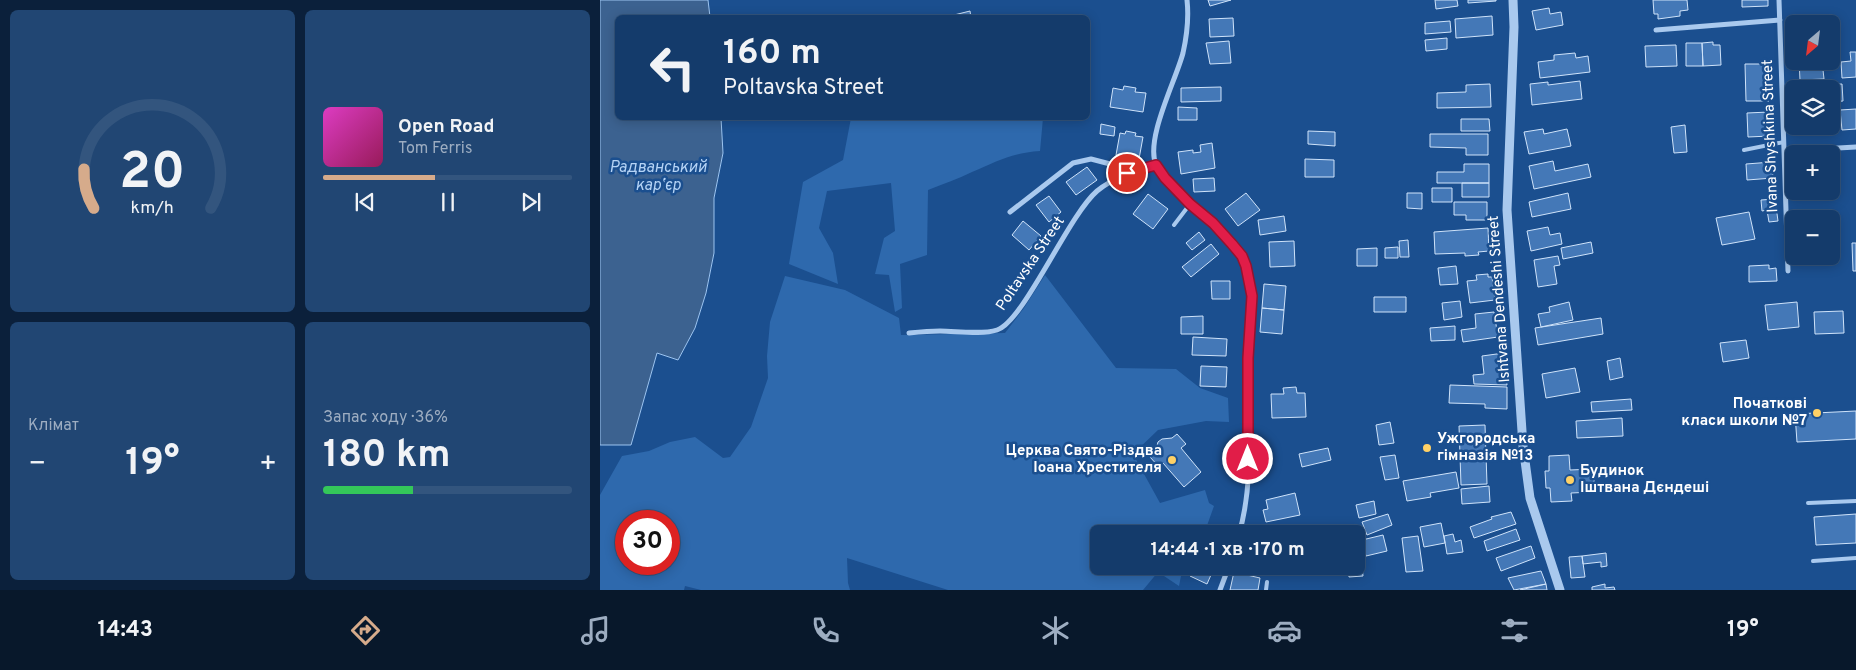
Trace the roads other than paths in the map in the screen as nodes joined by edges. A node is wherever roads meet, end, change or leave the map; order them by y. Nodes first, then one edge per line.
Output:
1 (1187, 0) edge
2 (1513, 0) edge
3 (1778, 0) edge
4 (1780, 20) junction
5 (1656, 30) dead end
6 (1784, 142) junction
7 (1856, 147) edge
8 (1840, 148) edge
9 (1744, 150) dead end
10 (1785, 151) edge
11 (1156, 165) junction
12 (1127, 173) junction
13 (1786, 200) edge
14 (1190, 204) junction
15 (1010, 212) dead end
16 (1174, 225) dead end
17 (1788, 271) dead end
18 (909, 333) dead end
19 (1856, 501) edge
20 (1808, 503) dead end
21 (1241, 525) edge
22 (1856, 558) edge
23 (1813, 560) dead end
24 (1226, 575) edge
25 (1268, 582) dead end
26 (1220, 590) edge
27 (1266, 590) edge
28 (1560, 590) edge

1 - 11 street
2 - 28 street, Ishtvana Dendeshi Street
3 - 4 street, Ivana Shyshkina Street
4 - 5 street
4 - 6 street, Ivana Shyshkina Street
6 - 9 lane
6 - 10 street, Ivana Shyshkina Street
7 - 8 street
11 - 12 street, Poltavska Street
11 - 14 street
12 - 15 street
12 - 18 street, Poltavska Street
13 - 17 street, Ivana Shyshkina Street
14 - 16 lane
14 - 21 street
19 - 20 lane
22 - 23 lane
24 - 26 street
25 - 27 lane

